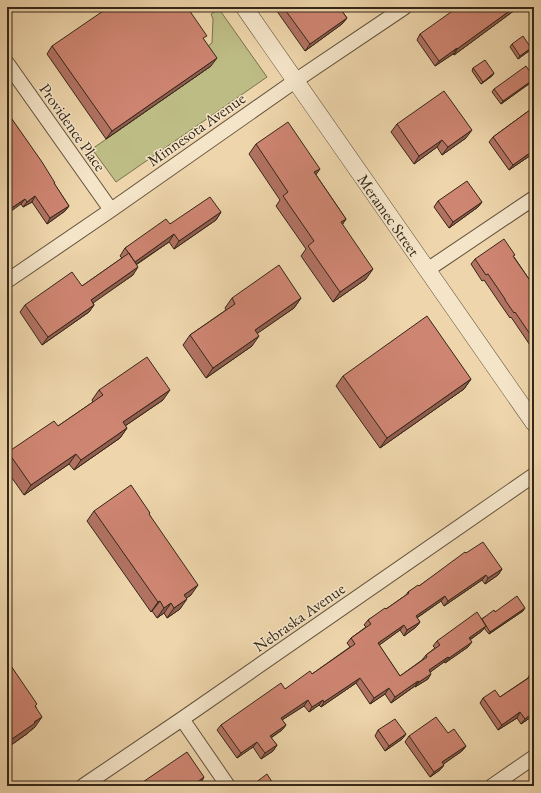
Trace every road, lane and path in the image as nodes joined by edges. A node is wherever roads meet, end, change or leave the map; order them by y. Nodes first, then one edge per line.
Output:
1 (244, 7) edge
2 (405, 7) edge
3 (7, 63) edge
4 (295, 81) junction
5 (534, 198) edge
6 (110, 210) junction
7 (427, 270) junction
8 (7, 281) edge
9 (534, 423) edge
10 (534, 475) edge
11 (182, 719) junction
12 (534, 757) edge
13 (83, 786) edge
14 (228, 786) edge
15 (492, 786) edge

1 - 4 street, Meramec Street
2 - 4 street, Minnesota Avenue
3 - 6 street, Providence Place
4 - 6 street, Minnesota Avenue
4 - 7 street, Meramec Street
5 - 7 street
6 - 8 street, Minnesota Avenue
7 - 9 street, Meramec Street
10 - 11 street, Nebraska Avenue
11 - 13 street, Nebraska Avenue
11 - 14 street
12 - 15 street

